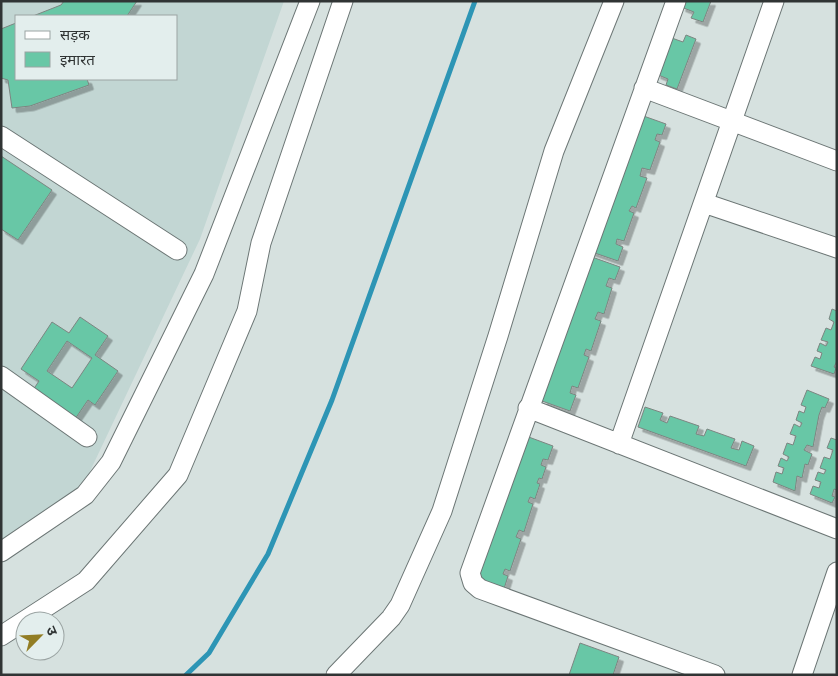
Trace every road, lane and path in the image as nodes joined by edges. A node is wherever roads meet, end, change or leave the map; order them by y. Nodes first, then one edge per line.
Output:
1 (310, 1) edge
2 (343, 1) edge
3 (614, 1) edge
4 (676, 1) edge
5 (774, 1) edge
6 (644, 88) junction
7 (732, 122) junction
8 (1, 136) edge
9 (837, 161) edge
10 (704, 203) junction
11 (837, 248) edge
12 (176, 250) dead end
13 (1, 376) edge
14 (528, 408) junction
15 (87, 436) dead end
16 (619, 444) junction
17 (837, 529) edge
18 (1, 552) edge
19 (837, 572) edge
20 (1, 636) edge
21 (336, 675) edge
22 (715, 675) edge
23 (802, 675) edge

1 - 18 street
2 - 20 street
3 - 21 street
4 - 6 street
5 - 7 street
6 - 7 street
6 - 14 street
7 - 9 street
7 - 10 street
8 - 12 street
10 - 11 street
10 - 16 street
13 - 15 street
14 - 16 street
14 - 22 street
16 - 17 street
19 - 23 street

